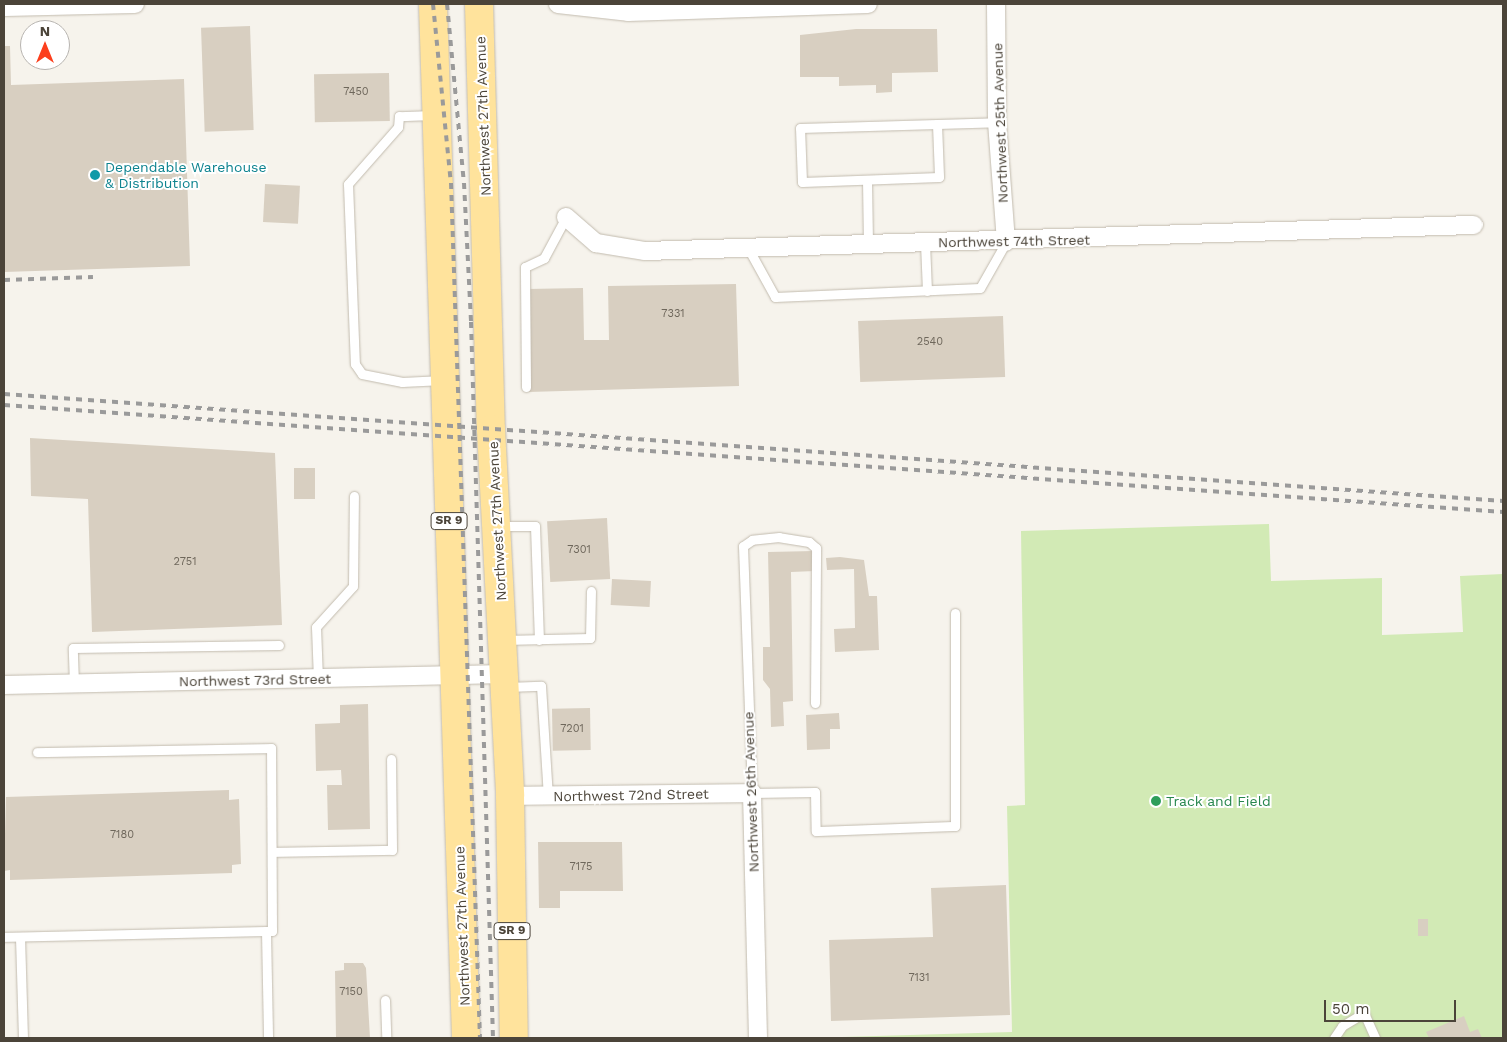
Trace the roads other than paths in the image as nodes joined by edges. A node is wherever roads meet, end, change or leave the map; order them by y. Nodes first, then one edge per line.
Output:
1 (135, 4) edge
2 (433, 4) edge
3 (480, 4) edge
4 (558, 4) edge
5 (854, 4) edge
6 (868, 4) edge
7 (996, 4) edge
8 (725, 6) edge
9 (4, 7) edge
10 (436, 115) junction
11 (997, 122) junction
12 (937, 124) junction
13 (866, 180) junction
14 (566, 217) joint
15 (1474, 225) dead end
16 (1006, 242) junction
17 (925, 243) junction
18 (868, 244) junction
19 (748, 248) junction
20 (927, 291) junction
21 (443, 380) junction
22 (526, 387) dead end
23 (354, 496) dead end
24 (497, 526) junction
25 (591, 591) dead end
26 (955, 613) dead end
27 (504, 640) junction
28 (539, 640) junction
29 (278, 644) dead end
30 (453, 676) junction
31 (318, 679) junction
32 (506, 681) junction
33 (74, 684) junction
34 (4, 685) edge
35 (814, 704) dead end
36 (37, 752) dead end
37 (391, 759) dead end
38 (752, 793) junction
39 (510, 796) junction
40 (548, 797) junction
41 (272, 852) junction
42 (266, 931) junction
43 (4, 937) edge
44 (20, 937) junction
45 (385, 1000) dead end
46 (23, 1038) edge
47 (268, 1038) edge
48 (386, 1038) edge
49 (466, 1038) edge
50 (514, 1038) edge
51 (758, 1038) edge
52 (1334, 1038) edge
53 (1375, 1038) edge

1 - 9 street
2 - 10 main road, Northwest 27th Avenue / SR 9
3 - 24 main road, Northwest 27th Avenue / SR 9
4 - 8 street
5 - 6 street
5 - 8 street
7 - 11 street, Northwest 25th Avenue
10 - 21 main road, Northwest 27th Avenue / SR 9
10 - 21 lane
11 - 12 lane
11 - 16 street, Northwest 25th Avenue
12 - 13 lane
12 - 13 lane
13 - 18 lane
14 - 19 street, Northwest 74th Street
14 - 22 lane
15 - 16 street, Northwest 74th Street
16 - 17 street, Northwest 74th Street
16 - 20 lane
17 - 18 street, Northwest 74th Street
17 - 20 lane
18 - 19 street, Northwest 74th Street
19 - 20 lane
21 - 30 main road, Northwest 27th Avenue / SR 9
23 - 31 lane
24 - 27 main road, Northwest 27th Avenue / SR 9
24 - 28 lane
25 - 28 lane
26 - 38 lane
27 - 28 lane
27 - 32 main road, Northwest 27th Avenue / SR 9
29 - 33 lane
30 - 31 street, Northwest 73rd Street
30 - 32 street, Northwest 73rd Street
30 - 49 main road, Northwest 27th Avenue / SR 9
31 - 33 street, Northwest 73rd Street
32 - 39 main road, Northwest 27th Avenue / SR 9
32 - 40 lane
33 - 34 street, Northwest 73rd Street
35 - 38 lane, Northwest 26th Avenue
36 - 41 lane
37 - 41 lane
38 - 40 street, Northwest 72nd Street
38 - 51 street, Northwest 26th Avenue
39 - 40 street, Northwest 72nd Street
39 - 50 main road, Northwest 27th Avenue / SR 9
41 - 42 lane
42 - 44 lane
42 - 47 lane
43 - 44 lane
44 - 46 lane
45 - 48 lane
52 - 53 lane

